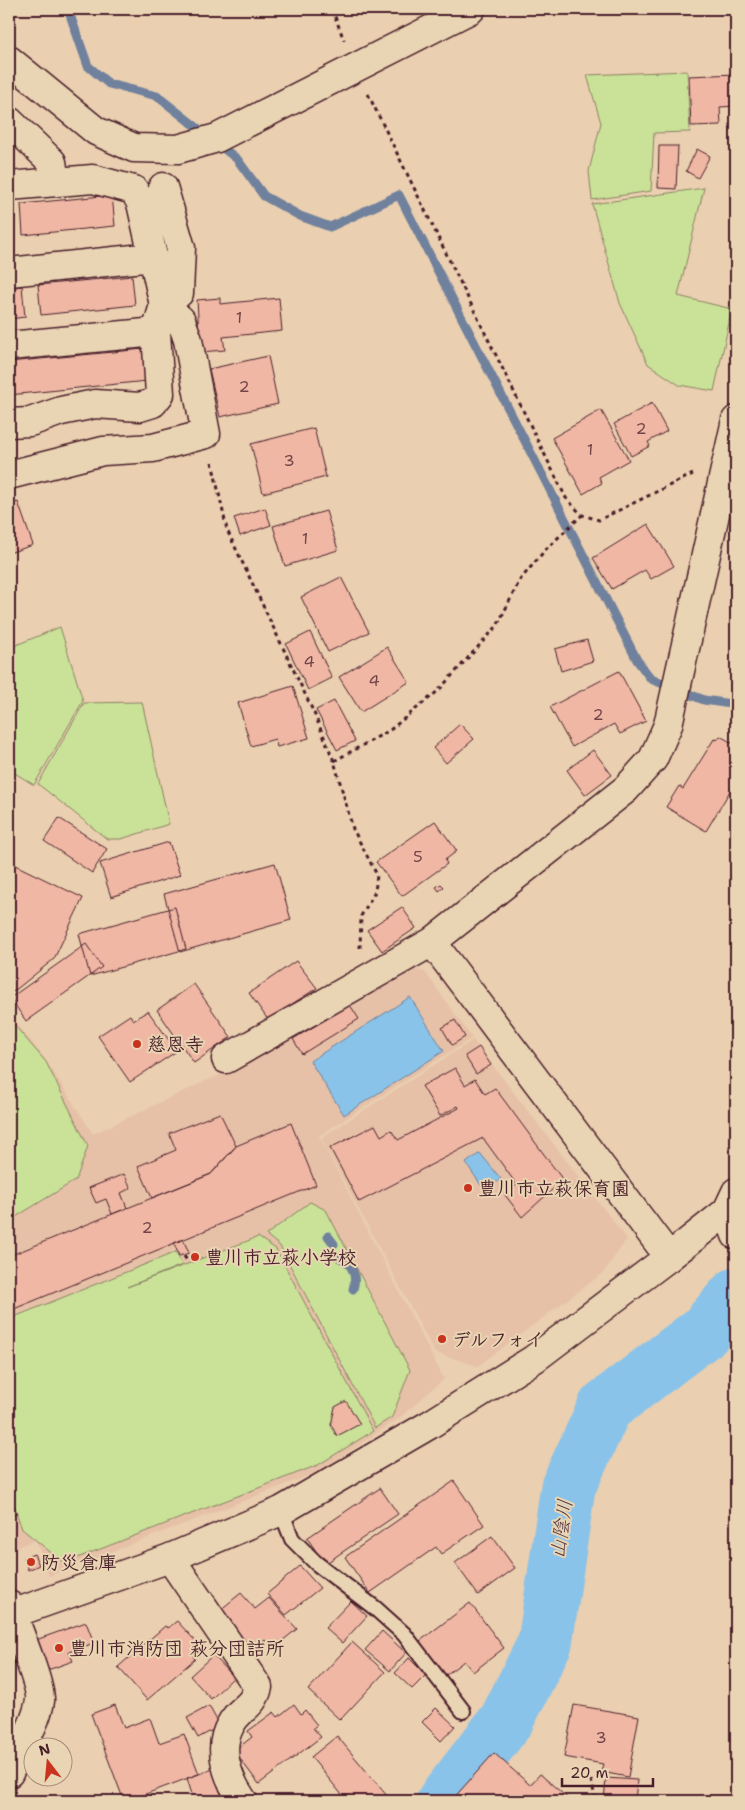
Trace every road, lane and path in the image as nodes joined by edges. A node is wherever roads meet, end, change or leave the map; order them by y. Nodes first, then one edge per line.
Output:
1 (472, 9) edge
2 (9, 60) edge
3 (355, 68) junction
4 (9, 121) edge
5 (56, 181) junction
6 (9, 186) edge
7 (163, 187) dead end
8 (153, 257) junction
9 (9, 272) edge
10 (164, 305) junction
11 (156, 332) junction
12 (9, 346) edge
13 (736, 420) edge
14 (9, 423) edge
15 (206, 434) junction
16 (726, 468) junction
17 (9, 476) edge
18 (582, 515) junction
19 (334, 761) junction
20 (432, 942) junction
21 (360, 955) dead end
22 (226, 1059) dead end
23 (733, 1213) edge
24 (184, 1256) dead end
25 (669, 1257) junction
26 (188, 1262) dead end
27 (281, 1511) junction
28 (170, 1558) junction
29 (10, 1611) edge
30 (463, 1711) dead end
31 (9, 1773) edge
32 (591, 1780) dead end
33 (243, 1801) edge
34 (596, 1801) edge

1 - 3 street
2 - 3 street
3 - 18 path
4 - 5 street
5 - 6 street
5 - 8 street
7 - 10 street
8 - 9 street
8 - 10 street
10 - 11 street
10 - 15 street
11 - 12 street
11 - 14 street
13 - 16 street
15 - 17 street
15 - 19 path
16 - 18 path
16 - 20 street
18 - 19 path
19 - 21 path
20 - 22 street
20 - 25 street
23 - 25 street
24 - 26 path
25 - 27 street
27 - 28 street
27 - 30 lane
28 - 29 street
28 - 33 street
29 - 31 street
32 - 34 path

